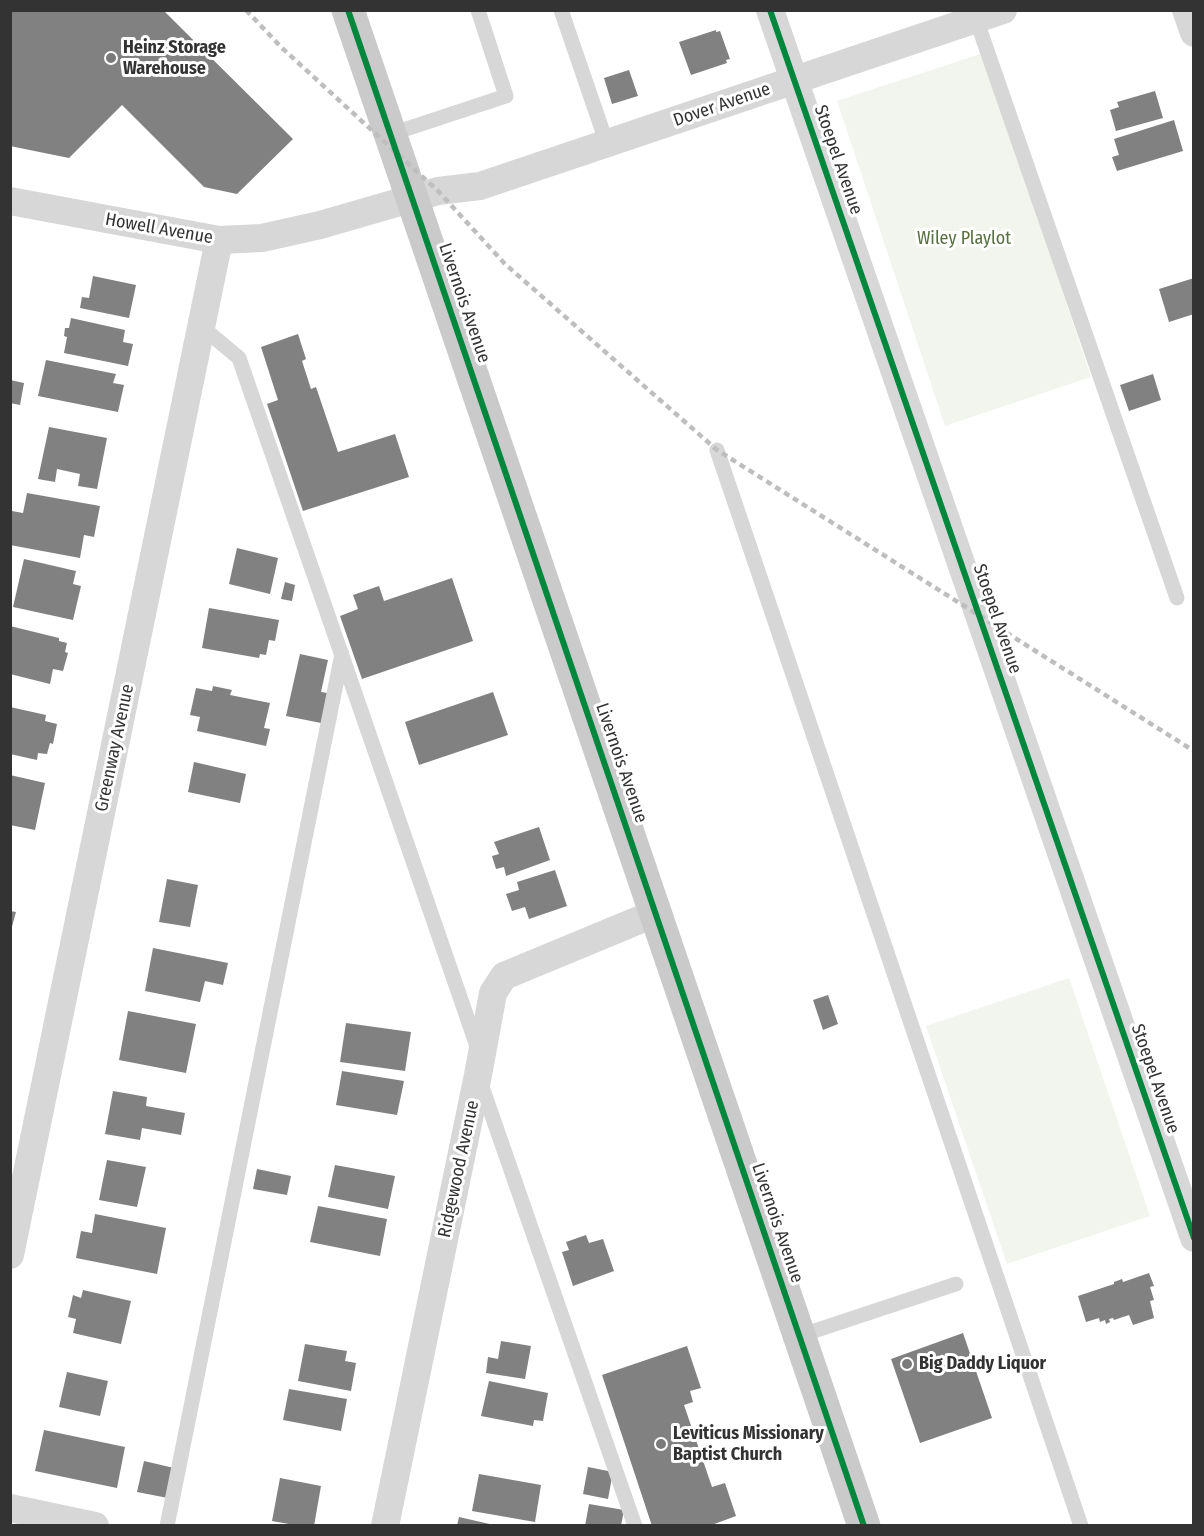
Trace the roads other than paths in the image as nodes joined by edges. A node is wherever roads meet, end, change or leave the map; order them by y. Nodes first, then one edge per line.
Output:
1 (348, 10) edge
2 (478, 10) edge
3 (561, 10) edge
4 (770, 10) edge
5 (1003, 10) edge
6 (1186, 10) edge
7 (975, 15) edge
8 (1194, 33) edge
9 (795, 81) junction
10 (391, 134) junction
11 (607, 144) junction
12 (425, 194) junction
13 (11, 202) edge
14 (219, 240) junction
15 (202, 327) junction
16 (717, 450) dead end
17 (1178, 598) dead end
18 (342, 654) junction
19 (656, 913) junction
20 (479, 1066) junction
21 (1194, 1238) edge
22 (10, 1255) edge
23 (956, 1284) dead end
24 (799, 1336) junction
25 (10, 1508) edge
26 (95, 1526) edge
27 (167, 1526) edge
28 (385, 1526) edge
29 (635, 1526) edge
30 (864, 1526) edge
31 (1081, 1526) edge

1 - 10 main road, Livernois Avenue
2 - 10 lane
3 - 11 lane
4 - 9 street, Stoepel Avenue
5 - 7 street, Dover Avenue
6 - 8 street
7 - 9 street, Dover Avenue
7 - 17 lane
9 - 11 street, Dover Avenue
9 - 21 street, Stoepel Avenue
10 - 12 main road, Livernois Avenue
11 - 12 street, Dover Avenue
12 - 14 street, Howell Avenue
12 - 19 main road, Livernois Avenue
13 - 14 street, Howell Avenue
14 - 15 street, Greenway Avenue
15 - 18 lane
15 - 22 street, Greenway Avenue
16 - 31 lane
18 - 20 lane
18 - 27 lane
19 - 20 street, Ridgewood Avenue
19 - 24 main road, Livernois Avenue
20 - 28 street, Ridgewood Avenue
20 - 29 lane
23 - 24 lane
24 - 30 main road, Livernois Avenue
25 - 26 street

